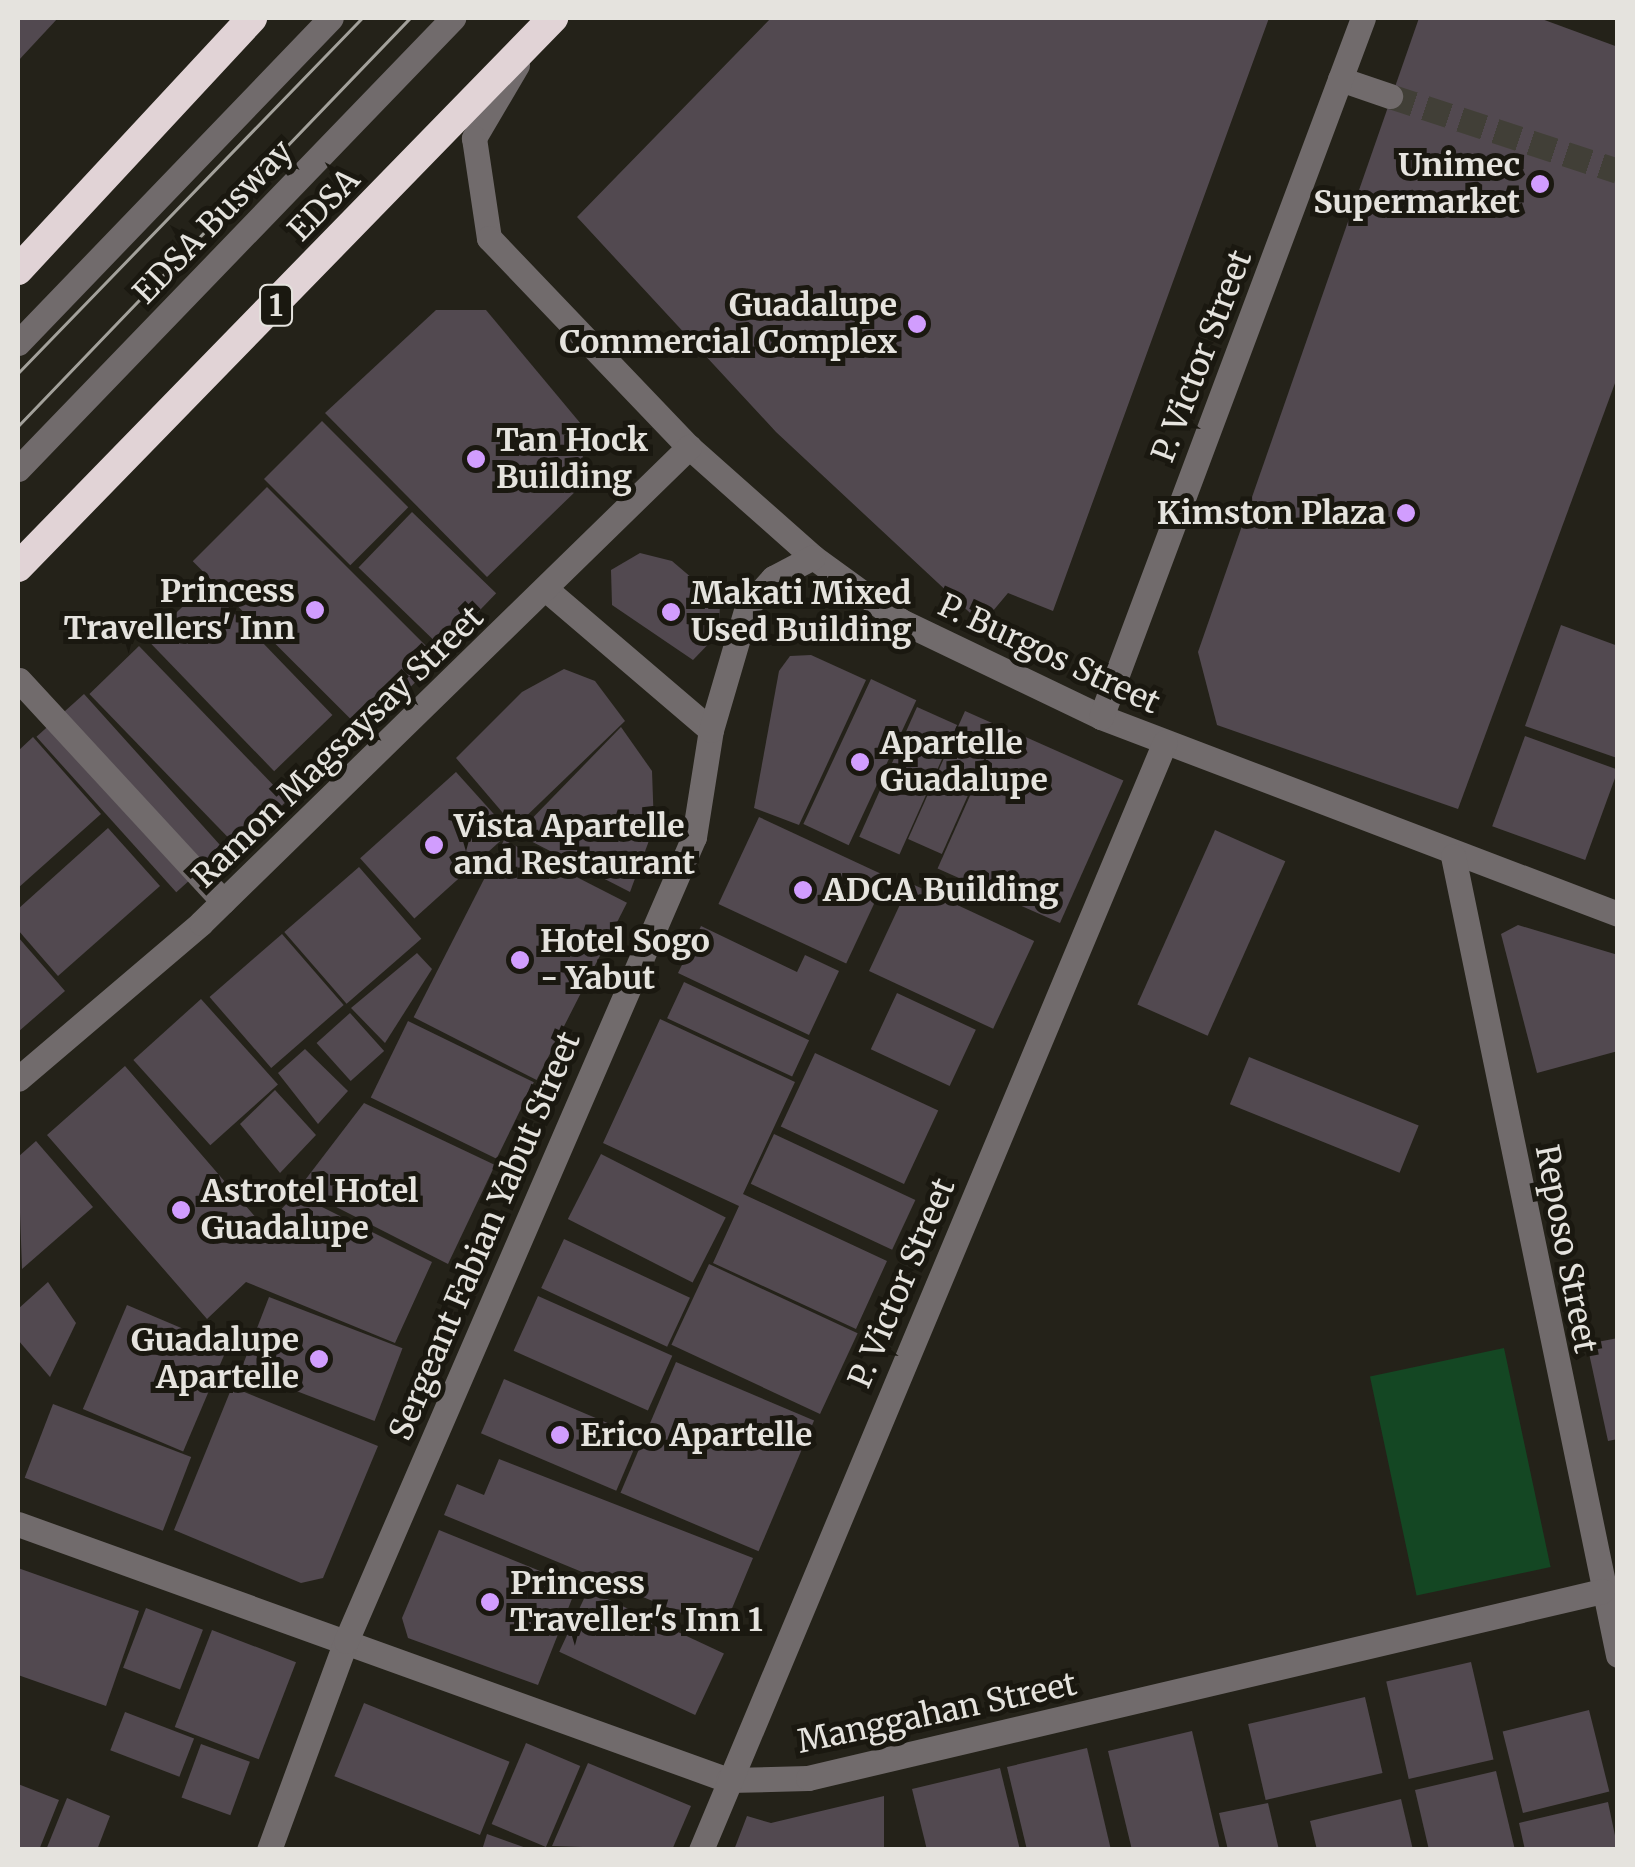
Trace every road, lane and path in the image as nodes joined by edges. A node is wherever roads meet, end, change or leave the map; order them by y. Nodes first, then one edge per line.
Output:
1 (252, 18) edge
2 (332, 18) edge
3 (454, 18) edge
4 (552, 18) edge
5 (1363, 18) edge
6 (532, 40) junction
7 (1340, 79) junction
8 (1390, 96) tunnel mouth
9 (18, 270) edge
10 (18, 344) edge
11 (689, 448) junction
12 (18, 468) edge
13 (813, 557) junction
14 (18, 568) edge
15 (548, 592) junction
16 (18, 680) edge
17 (1101, 718) junction
18 (711, 730) junction
19 (1165, 742) junction
20 (1453, 856) junction
21 (224, 901) junction
22 (1618, 914) edge
23 (18, 1078) edge
24 (18, 1524) edge
25 (1602, 1591) junction
26 (346, 1641) junction
27 (1618, 1654) edge
28 (728, 1780) junction
29 (269, 1850) edge
30 (702, 1850) edge

1 - 9 highway
2 - 10 street, EDSA Busway
3 - 12 street, EDSA Busway
4 - 6 highway, EDSA / 1
5 - 7 street, P. Victor Street
6 - 11 street, P. Burgos Street
6 - 14 highway, EDSA / 1
7 - 8 street
7 - 17 street, P. Victor Street
11 - 13 street, P. Burgos Street
11 - 15 street, Ramon Magsaysay Street
13 - 17 street, P. Burgos Street
13 - 18 street, Sergeant Fabian Yabut Street
15 - 18 street
15 - 21 street, Ramon Magsaysay Street
16 - 21 street
17 - 19 street, P. Burgos Street
18 - 26 street, Sergeant Fabian Yabut Street
19 - 20 street, P. Burgos Street
19 - 28 street, P. Victor Street
20 - 22 street, P. Burgos Street
20 - 25 street, Reposo Street
21 - 23 street, Ramon Magsaysay Street
24 - 26 street, Manggahan Street
25 - 27 street, Reposo Street
25 - 28 street, Manggahan Street
26 - 28 street, Manggahan Street
26 - 29 street, Sergeant Fabian Yabut Street
28 - 30 street, P. Victor Street

